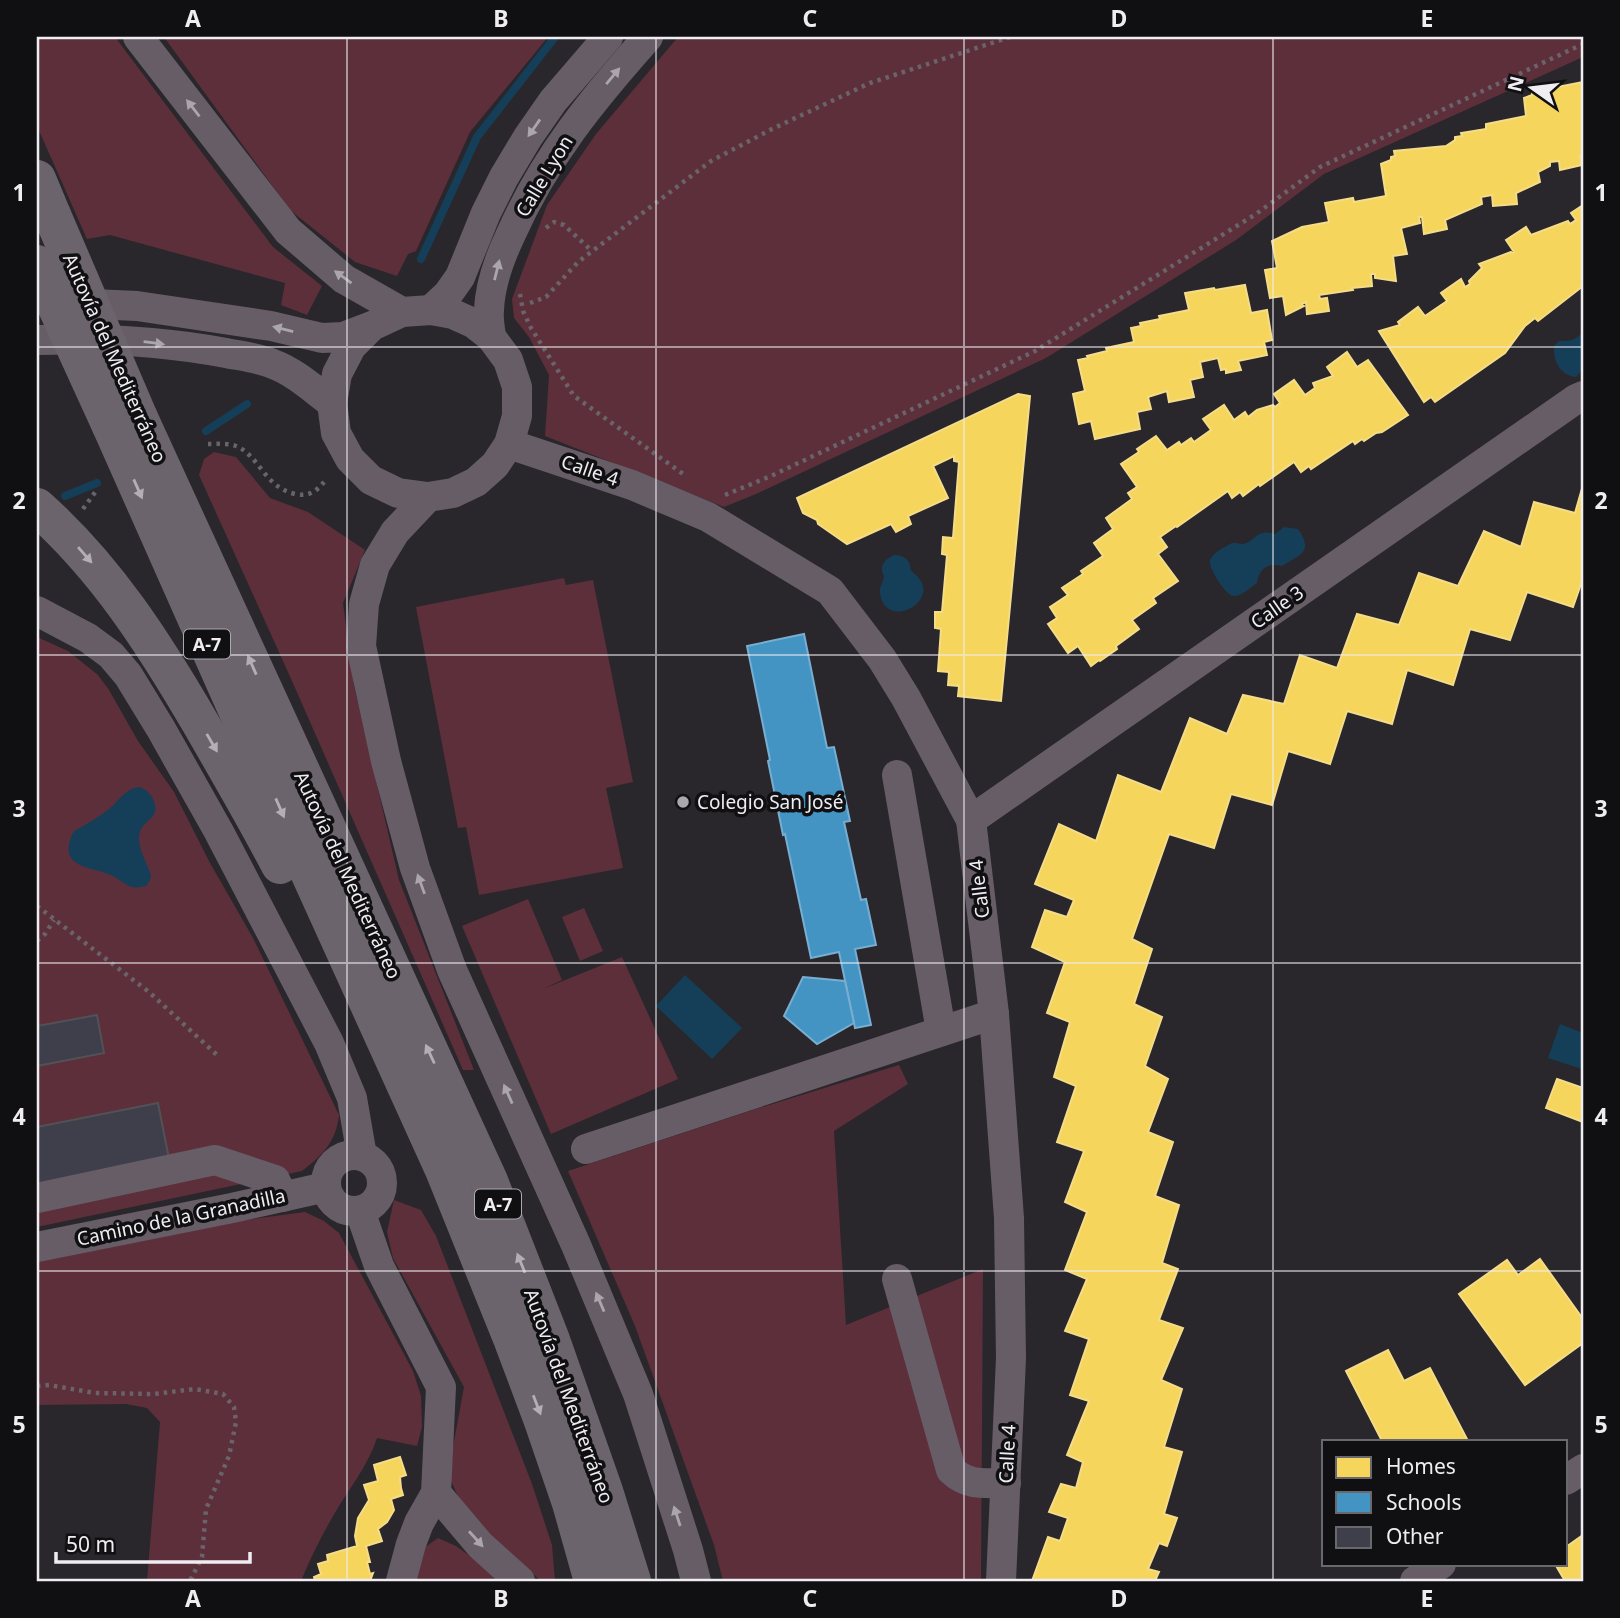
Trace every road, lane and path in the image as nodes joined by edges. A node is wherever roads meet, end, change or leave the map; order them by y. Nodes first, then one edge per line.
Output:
1 (138, 37) edge
2 (608, 37) edge
3 (648, 37) edge
4 (1010, 37) edge
5 (1583, 44) edge
6 (37, 178) edge
7 (544, 230) dead end
8 (592, 251) junction
9 (37, 264) edge
10 (520, 292) dead end
11 (530, 303) dead end
12 (37, 306) edge
13 (416, 311) junction
14 (372, 326) junction
15 (491, 337) junction
16 (37, 340) edge
17 (1583, 396) edge
18 (332, 403) junction
19 (125, 422) junction
20 (208, 444) dead end
21 (509, 444) junction
22 (694, 481) dead end
23 (324, 482) dead end
24 (96, 491) dead end
25 (718, 492) dead end
26 (428, 497) junction
27 (37, 507) edge
28 (78, 519) dead end
29 (37, 611) edge
30 (897, 775) dead end
31 (971, 820) junction
32 (37, 906) edge
33 (54, 920) junction
34 (37, 942) edge
35 (995, 1014) junction
36 (941, 1031) junction
37 (218, 1055) dead end
38 (586, 1149) dead end
39 (362, 1156) junction
40 (326, 1187) junction
41 (283, 1197) junction
42 (37, 1198) edge
43 (360, 1211) junction
44 (37, 1247) edge
45 (897, 1279) dead end
46 (513, 1341) junction
47 (37, 1386) edge
48 (1583, 1469) edge
49 (1568, 1479) edge
50 (1006, 1483) junction
51 (436, 1493) junction
52 (1438, 1566) edge
53 (190, 1581) edge
54 (401, 1581) edge
55 (520, 1581) edge
56 (593, 1581) edge
57 (632, 1581) edge
58 (696, 1581) edge
59 (1001, 1581) edge
60 (1415, 1581) edge

13 -> 1 street
2 -> 13 street, Calle Lyon
15 -> 3 street, Calle Lyon
4 - 8 path
5 - 25 path
6 - 19 highway, Autovía del Mediterráneo / A-7, bridge
7 - 8 path
8 - 11 path
9 - 19 highway, Autovía del Mediterráneo / A-7, bridge
10 - 22 path
14 -> 12 street
13 - 14 street
13 - 15 street
14 - 18 street
15 - 21 street
16 -> 18 street
17 - 31 street, Calle 3
18 - 26 street
19 -> 46 highway, Autovía del Mediterráneo / A-7
57 -> 19 highway, Autovía del Mediterráneo / A-7
20 - 23 path
21 - 26 street
21 - 31 street, Calle 4
24 - 28 path
58 -> 26 street
27 -> 46 highway
29 - 39 street
30 - 36 street
31 - 35 street, Calle 4
32 - 33 path
33 - 34 path
33 - 37 path
35 - 36 street
35 - 50 street, Calle 4
36 - 38 street
39 - 40 street
39 - 43 street
40 - 41 street, Camino de la Granadilla
40 - 43 street
41 - 42 street
41 - 44 street, Camino de la Granadilla
43 - 51 street
45 - 50 street
46 -> 56 highway, Autovía del Mediterráneo / A-7
47 - 53 path
48 - 49 street
50 - 59 street, Calle 4
51 - 54 street
51 -> 55 street
52 - 60 street

